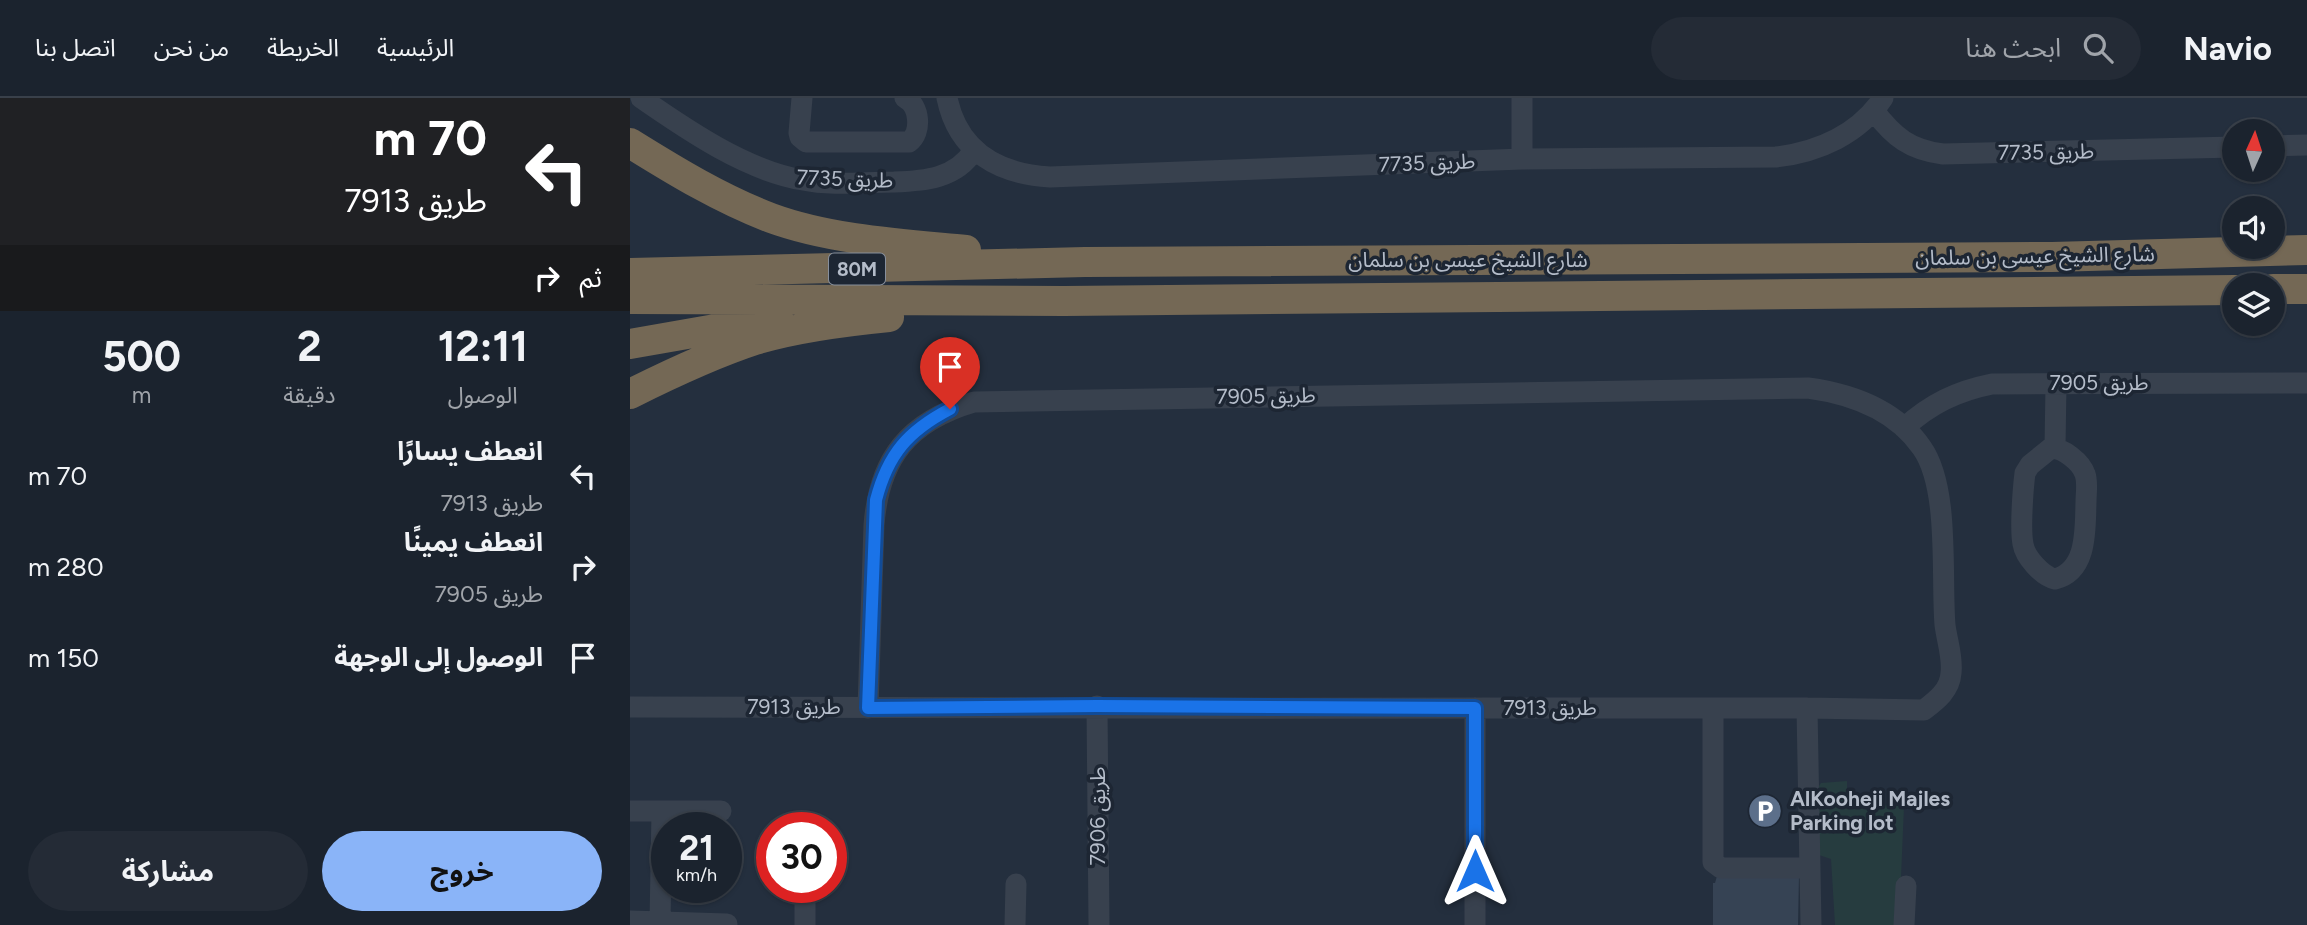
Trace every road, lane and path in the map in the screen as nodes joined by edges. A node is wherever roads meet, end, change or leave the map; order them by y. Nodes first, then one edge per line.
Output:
1 (641, 98) edge
2 (802, 98) edge
3 (1522, 98) edge
4 (948, 100) edge
5 (910, 101) edge
6 (1879, 104) edge
7 (630, 143) edge
8 (2307, 145) edge
9 (2286, 146) edge
10 (2222, 147) edge
11 (974, 150) junction
12 (1522, 159) junction
13 (2307, 250) edge
14 (630, 258) edge
15 (1084, 262) junction
16 (738, 272) junction
17 (630, 274) edge
18 (2285, 289) edge
19 (2307, 289) edge
20 (2222, 290) edge
21 (630, 299) edge
22 (854, 300) junction
23 (903, 300) junction
24 (1064, 301) junction
25 (630, 318) edge
26 (630, 344) edge
27 (2307, 383) edge
28 (2056, 384) junction
29 (630, 394) edge
30 (1904, 428) junction
31 (2055, 448) junction
32 (1097, 706) junction
33 (630, 707) edge
34 (868, 708) junction
35 (1475, 708) junction
36 (1807, 708) junction
37 (1924, 710) joint
38 (1713, 718) junction
39 (630, 811) edge
40 (662, 811) junction
41 (721, 811) dead end
42 (1810, 868) junction
43 (1016, 884) dead end
44 (1906, 886) dead end
45 (805, 903) edge
46 (630, 921) edge
47 (660, 922) junction
48 (727, 924) edge
49 (805, 925) edge
50 (1015, 925) edge
51 (1099, 925) edge
52 (1475, 925) edge
53 (1811, 925) edge
54 (1905, 925) edge

1 - 11 street, طريق 7735
2 - 5 street
3 - 12 street
4 - 5 street
4 - 11 street, طريق 7735
6 - 10 street, طريق 7735
6 - 12 street, طريق 7735
7 - 15 highway
8 - 9 street
11 - 12 street, طريق 7735
13 - 15 highway, شارع الشيخ عيسى بن سلمان
14 - 16 highway
15 - 16 highway, شارع الشيخ عيسى بن سلمان / 80M
16 - 17 highway, شارع الشيخ عيسى بن سلمان / 80M
18 - 19 highway
20 - 24 highway, شارع الشيخ عيسى بن سلمان
21 - 22 highway, شارع الشيخ عيسى بن سلمان / 80M
22 - 23 highway, شارع الشيخ عيسى بن سلمان / 80M
22 - 25 highway
23 - 24 highway, شارع الشيخ عيسى بن سلمان / 80M
23 - 26 highway
24 - 29 highway
27 - 28 street, طريق 7905
28 - 30 street, طريق 7905
28 - 31 street
30 - 34 street, طريق 7905
30 - 37 street, طريق 7905
31 - 31 street
32 - 34 street, طريق 7913
32 - 35 street, طريق 7913
32 - 51 street, طريق 7906
33 - 34 street, طريق 7913
35 - 38 street, طريق 7913
35 - 52 street
36 - 37 street, طريق 7913
36 - 38 street, طريق 7913
36 - 42 street
38 - 42 street
39 - 40 street
40 - 41 street
40 - 47 street
42 - 53 street
43 - 50 street
44 - 54 street
45 - 49 street
46 - 47 street
47 - 48 street

